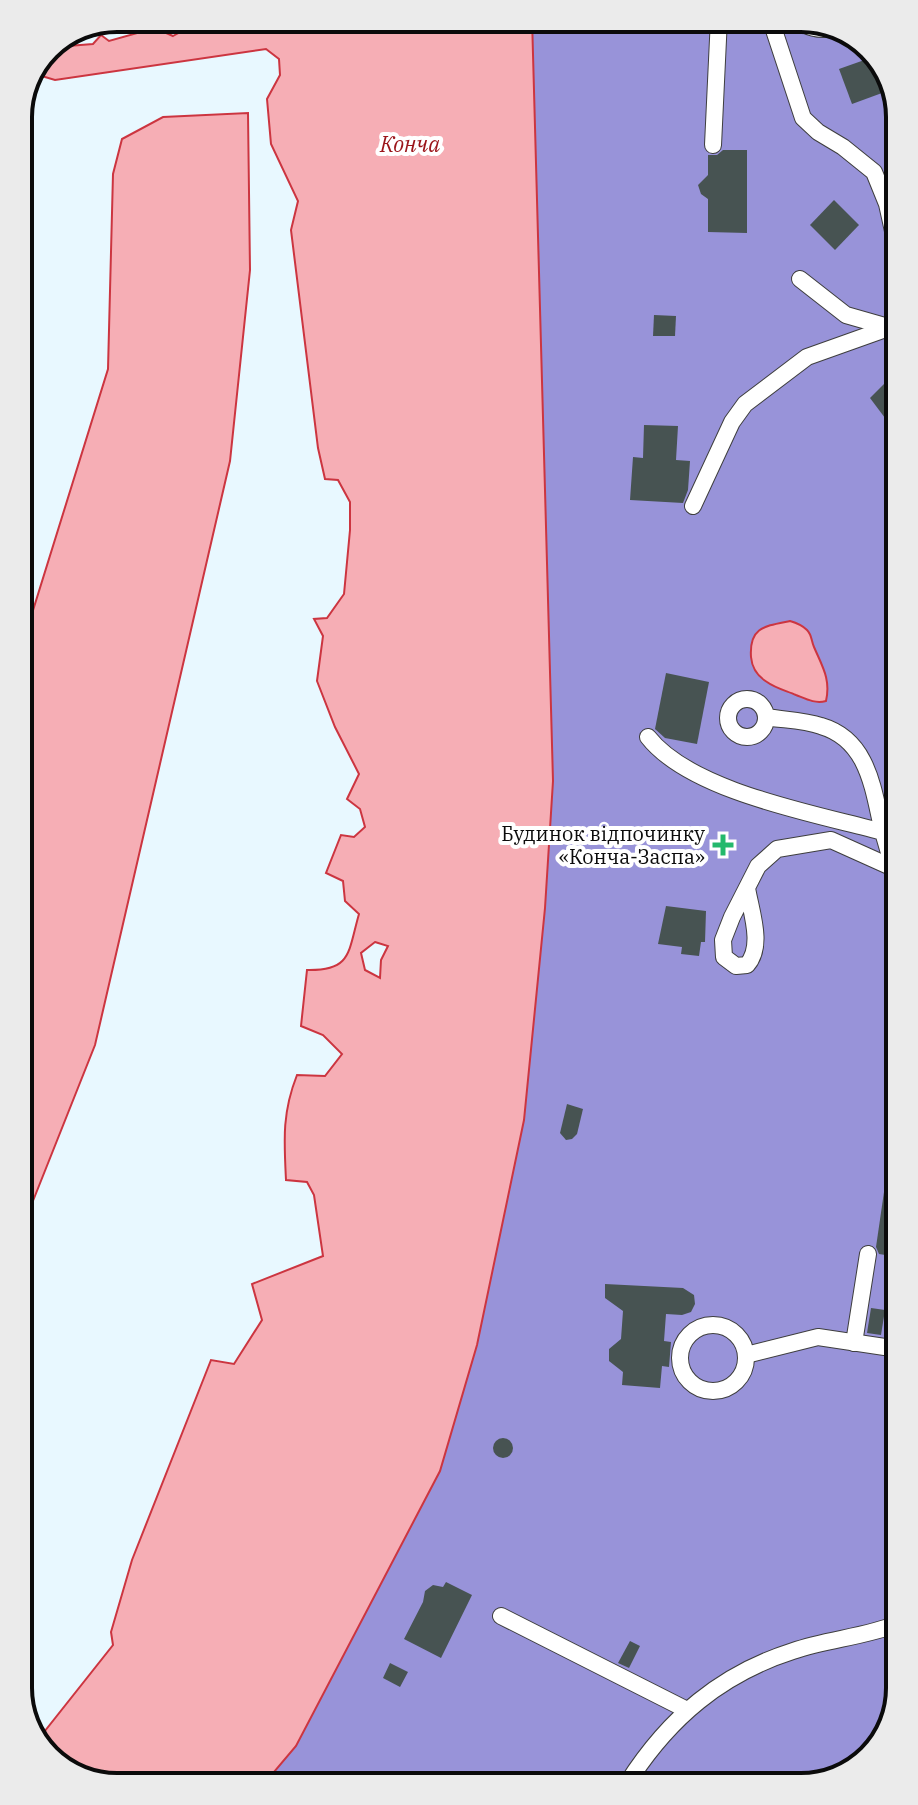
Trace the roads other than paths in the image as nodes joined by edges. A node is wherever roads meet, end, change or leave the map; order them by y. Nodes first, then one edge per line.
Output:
1 (718, 32) edge
2 (775, 32) edge
3 (713, 145) dead end
4 (886, 202) edge
5 (800, 279) dead end
6 (886, 325) edge
7 (886, 329) edge
8 (693, 506) dead end
9 (766, 717) dead end
10 (648, 737) dead end
11 (883, 832) junction
12 (886, 843) edge
13 (886, 868) edge
14 (747, 888) dead end
15 (868, 1254) dead end
16 (854, 1343) junction
17 (886, 1347) edge
18 (746, 1355) junction
19 (501, 1616) dead end
20 (886, 1628) edge
21 (687, 1710) junction
22 (634, 1773) edge

1 - 3 lane
2 - 4 lane
5 - 6 lane
7 - 8 lane
9 - 11 lane
10 - 11 lane
11 - 12 lane
13 - 14 lane
15 - 16 lane
16 - 17 lane
16 - 18 lane
18 - 18 lane
19 - 21 lane
20 - 21 lane
21 - 22 lane

